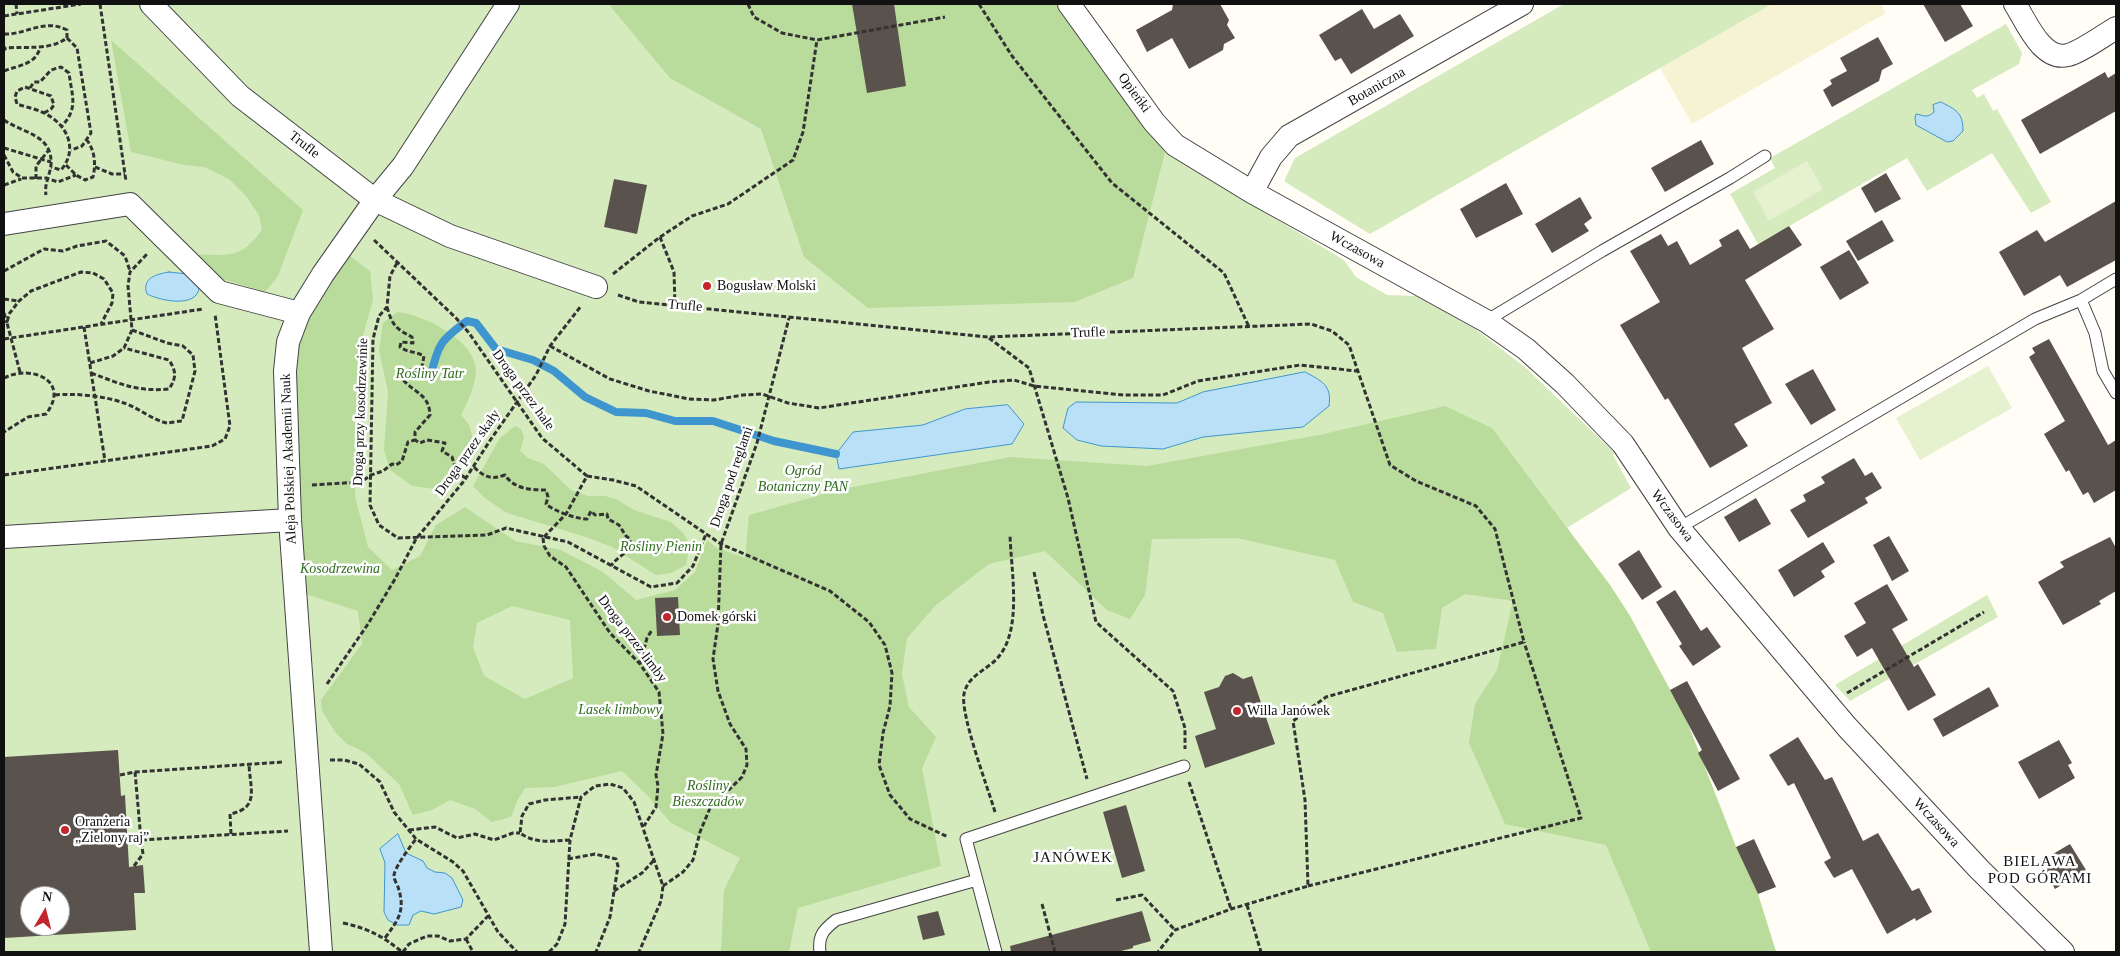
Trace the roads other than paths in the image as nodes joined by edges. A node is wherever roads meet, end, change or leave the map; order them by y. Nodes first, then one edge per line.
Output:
1 (151, 4) edge
2 (508, 4) edge
3 (1069, 4) edge
4 (1522, 4) edge
5 (2015, 4) edge
6 (2116, 28) edge
7 (1765, 156) dead end
8 (1213, 168) joint
9 (1252, 192) junction
10 (375, 200) junction
11 (4, 224) edge
12 (2116, 279) edge
13 (596, 287) road end
14 (2081, 300) junction
15 (299, 313) junction
16 (1486, 321) junction
17 (2116, 393) edge
18 (290, 520) junction
19 (1679, 528) junction
20 (4, 537) edge
21 (1184, 766) road end
22 (977, 880) junction
23 (321, 952) edge
24 (820, 952) edge
25 (996, 952) edge
26 (2063, 952) edge

1 - 10 street, Trufle
2 - 10 street, Aleja Polskiej Akademii Nauk
3 - 8 street, Opieńki
4 - 9 street, Botaniczna
5 - 6 street
7 - 16 lane
8 - 9 street, Wczasowa
9 - 16 street, Wczasowa
10 - 13 street, Trufle
10 - 15 street, Aleja Polskiej Akademii Nauk
11 - 15 street
12 - 14 lane
14 - 17 lane
14 - 19 lane
15 - 18 street, Aleja Polskiej Akademii Nauk
16 - 19 street, Wczasowa
18 - 20 street
18 - 23 street, Aleja Polskiej Akademii Nauk
19 - 26 street, Wczasowa
21 - 22 lane
22 - 24 lane
22 - 25 lane

